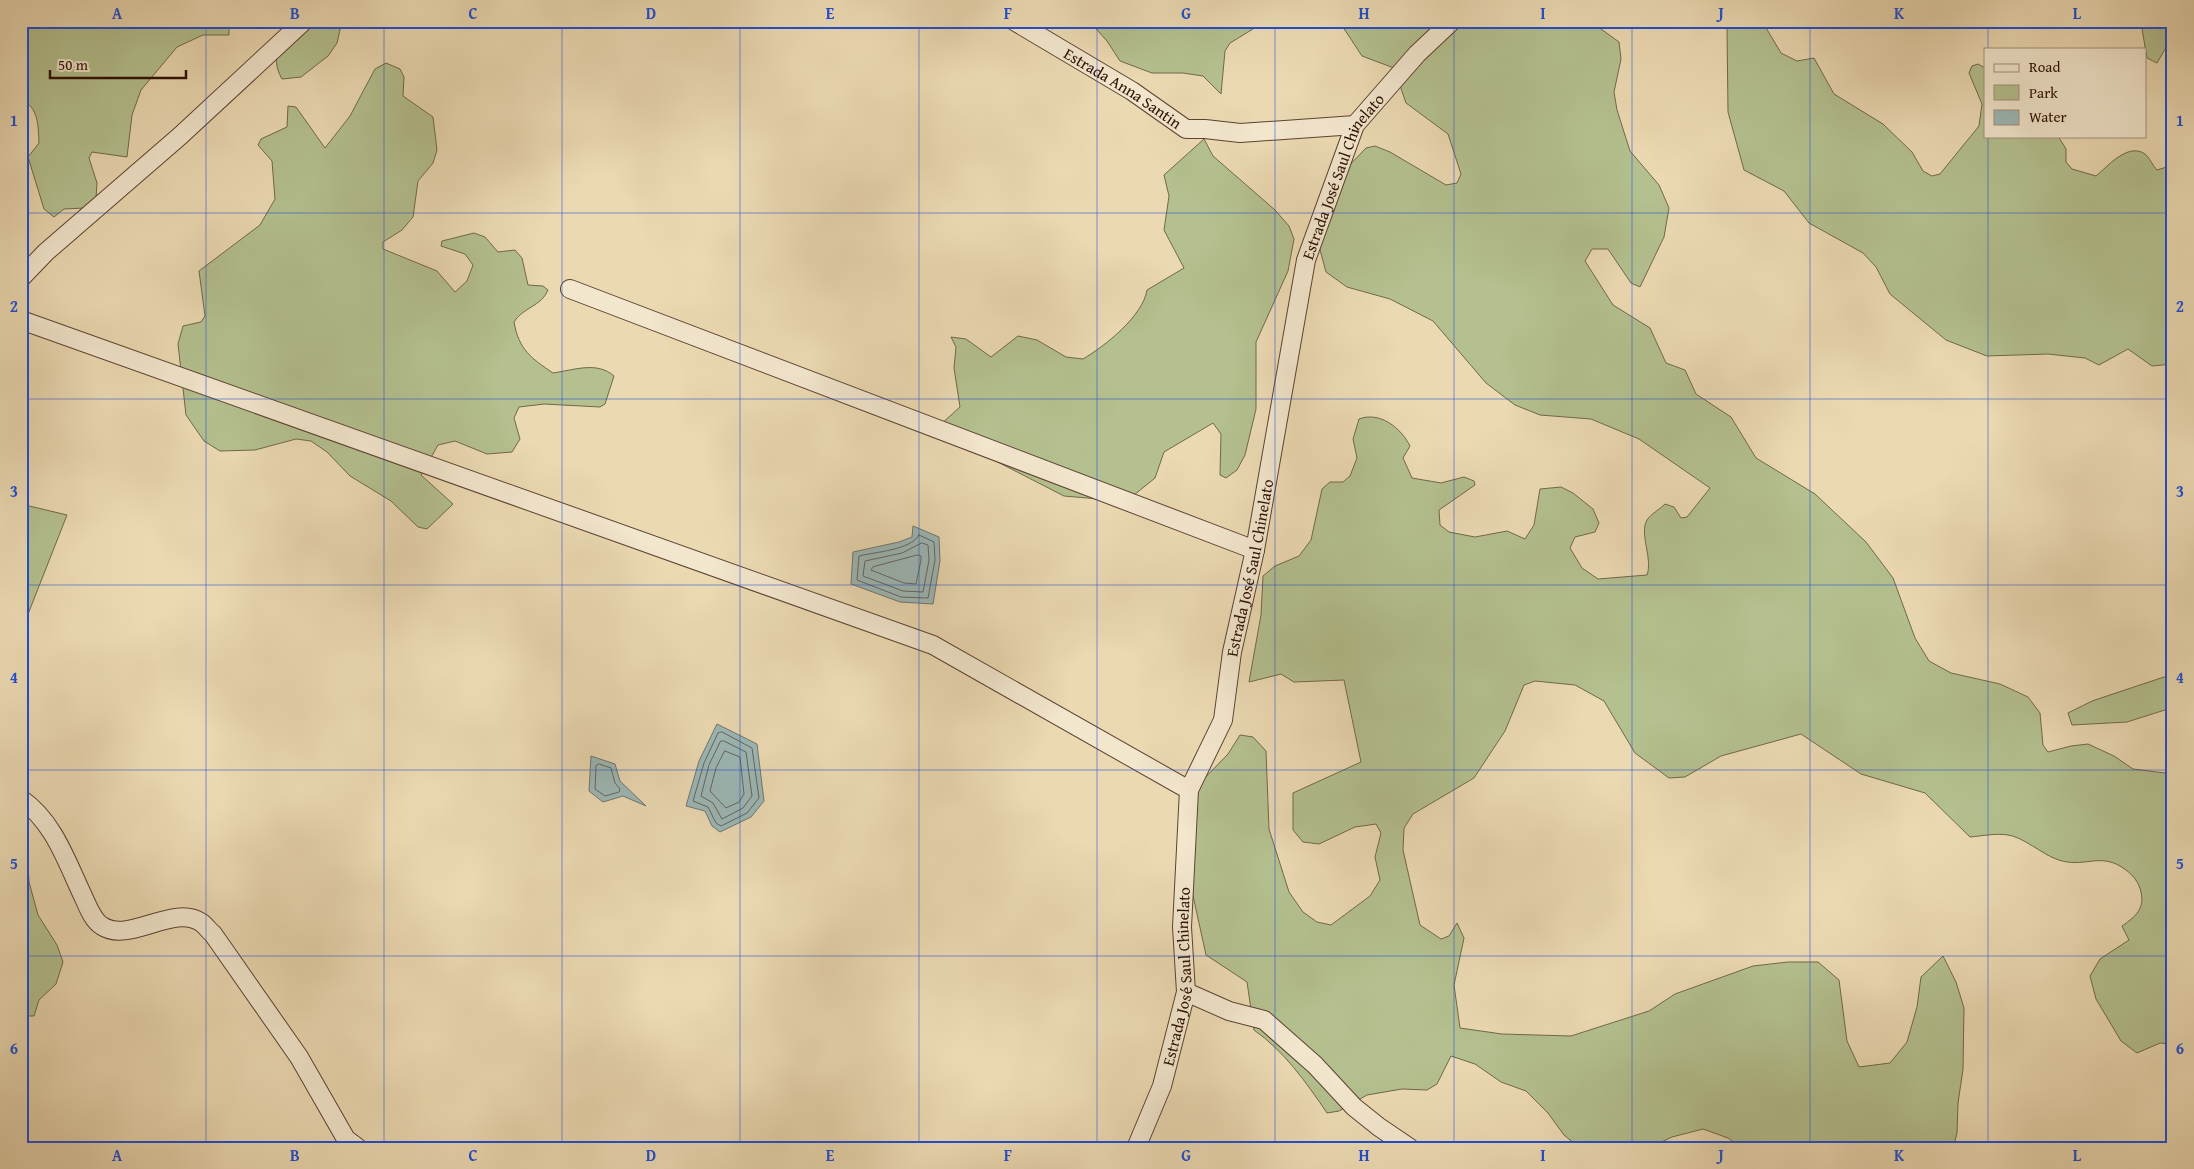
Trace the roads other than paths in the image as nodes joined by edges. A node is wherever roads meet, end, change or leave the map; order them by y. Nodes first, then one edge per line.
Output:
1 (304, 21) edge
2 (1014, 21) edge
3 (1452, 21) edge
4 (1355, 125) junction
5 (21, 278) edge
6 (570, 289) dead end
7 (21, 320) edge
8 (1255, 550) junction
9 (1189, 790) junction
10 (21, 799) edge
11 (1186, 992) junction
12 (358, 1148) edge
13 (1136, 1148) edge
14 (1410, 1148) edge

1 - 5 street
2 - 4 street, Estrada Anna Santin
3 - 4 street, Estrada José Saul Chinelato
4 - 8 street, Estrada José Saul Chinelato
6 - 8 street
7 - 9 street
8 - 9 street, Estrada José Saul Chinelato
9 - 11 street, Estrada José Saul Chinelato
10 - 12 street
11 - 13 street, Estrada José Saul Chinelato
11 - 14 street

